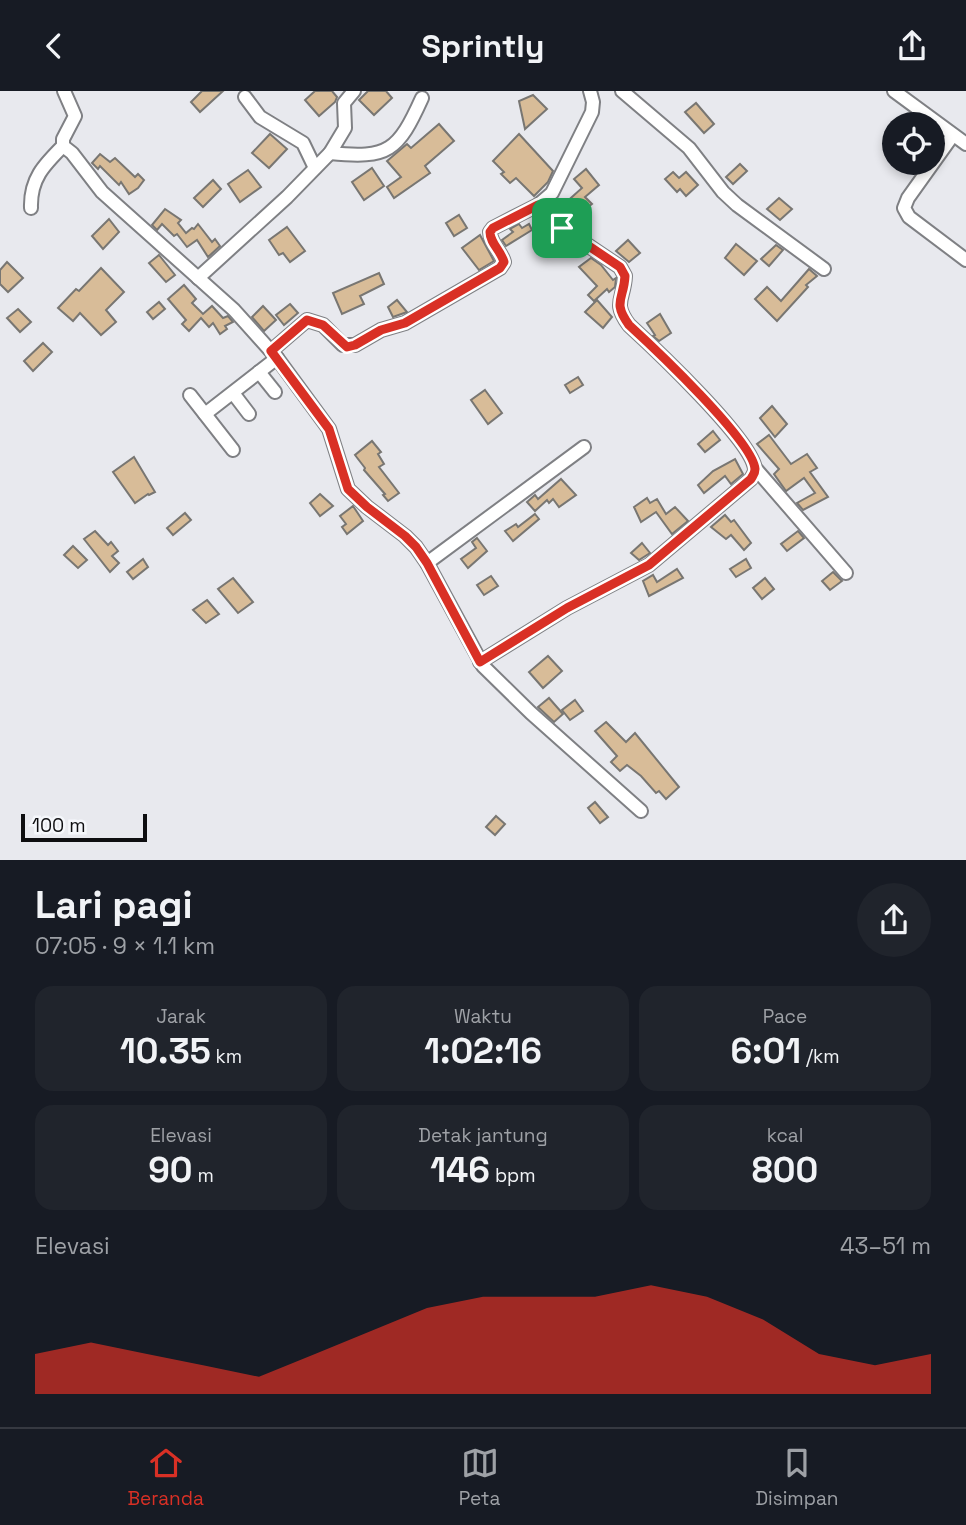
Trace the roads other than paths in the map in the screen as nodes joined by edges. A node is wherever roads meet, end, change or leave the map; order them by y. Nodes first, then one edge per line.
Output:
1 (64, 91) edge
2 (354, 91) edge
3 (590, 91) edge
4 (622, 91) edge
5 (894, 91) edge
6 (244, 97) dead end
7 (422, 97) dead end
8 (953, 135) junction
9 (966, 145) edge
10 (64, 146) junction
11 (330, 153) junction
12 (315, 168) junction
13 (538, 205) junction
14 (31, 208) dead end
15 (966, 260) edge
16 (824, 269) dead end
17 (198, 278) junction
18 (274, 354) junction
19 (259, 372) junction
20 (275, 392) dead end
21 (233, 393) junction
22 (190, 395) dead end
23 (205, 414) junction
24 (249, 414) dead end
25 (584, 447) dead end
26 (233, 450) dead end
27 (755, 468) junction
28 (427, 563) junction
29 (846, 573) dead end
30 (480, 662) junction
31 (641, 811) dead end

1 - 10 street
2 - 11 street
3 - 13 street
4 - 16 street
5 - 8 street
6 - 12 street
7 - 11 street
8 - 9 street
8 - 15 street
10 - 14 street
10 - 17 street
11 - 12 street
12 - 17 street
13 - 18 street
13 - 27 street
17 - 18 street
18 - 19 street
18 - 28 street
19 - 20 street
19 - 21 street
21 - 23 street
21 - 24 street
22 - 23 street
23 - 26 street
25 - 28 street
27 - 29 street
27 - 30 street
28 - 30 street
30 - 31 street

